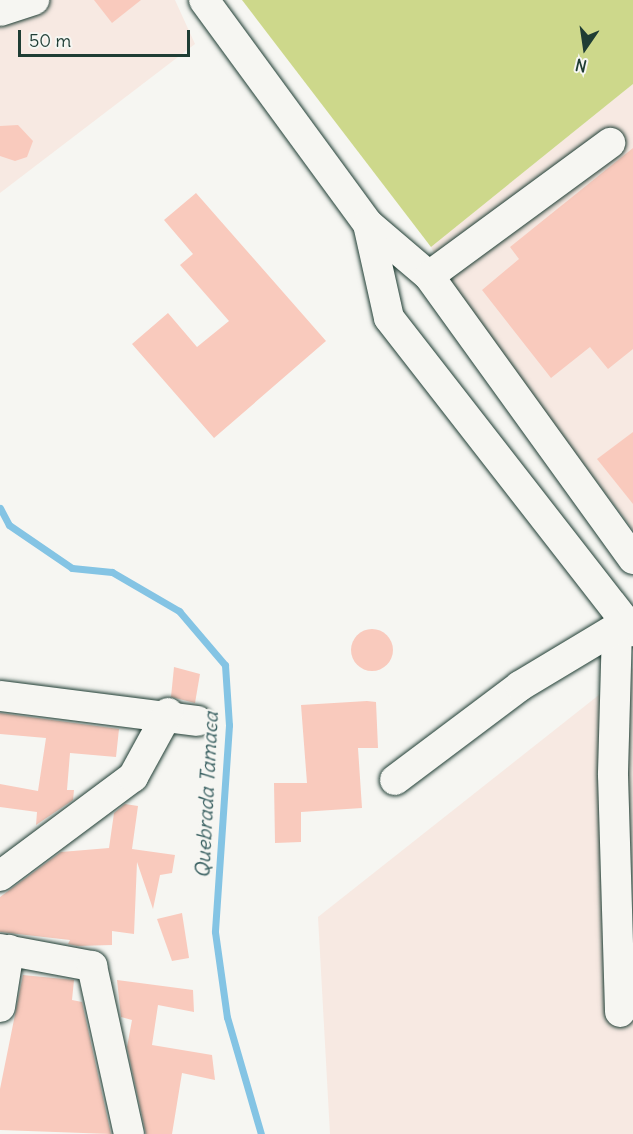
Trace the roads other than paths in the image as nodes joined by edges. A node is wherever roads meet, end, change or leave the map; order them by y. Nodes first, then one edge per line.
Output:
1 (34, 0) edge
2 (204, 0) edge
3 (0, 11) edge
4 (610, 143) dead end
5 (368, 224) junction
6 (429, 276) junction
7 (633, 559) edge
8 (627, 625) edge
9 (0, 696) edge
10 (168, 713) junction
11 (197, 721) dead end
12 (395, 780) dead end
13 (0, 876) edge
14 (5, 949) edge
15 (0, 1007) edge
16 (620, 1012) dead end
17 (129, 1134) edge

1 - 3 street
2 - 5 street
4 - 6 street
5 - 6 street
5 - 8 street
6 - 7 street
8 - 12 street
8 - 16 street
9 - 10 street
10 - 11 street
10 - 13 street
14 - 15 street
14 - 17 street

